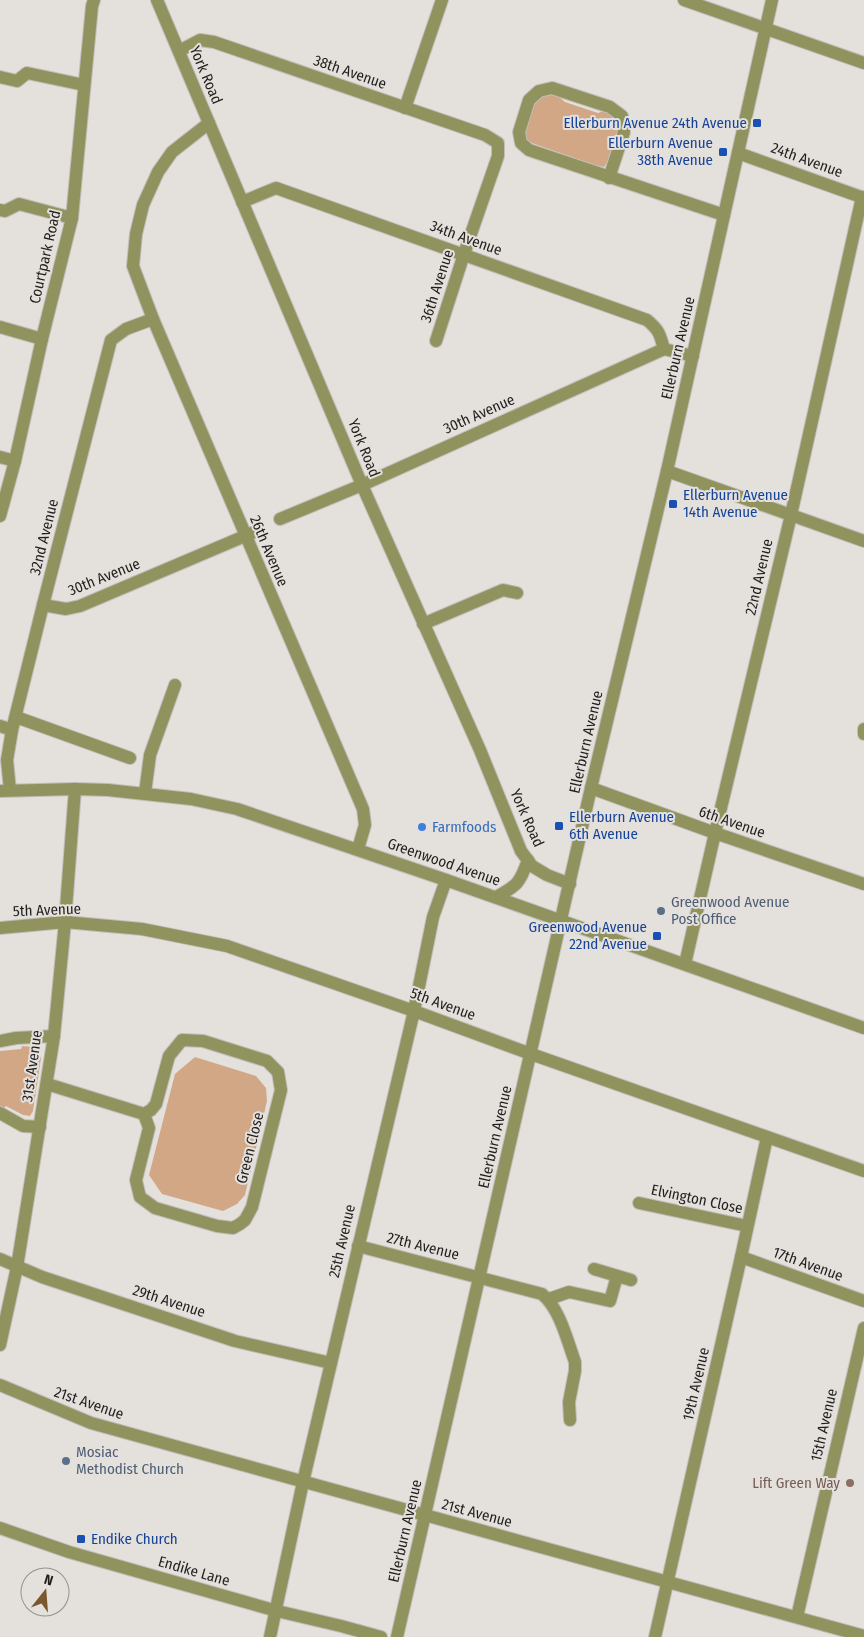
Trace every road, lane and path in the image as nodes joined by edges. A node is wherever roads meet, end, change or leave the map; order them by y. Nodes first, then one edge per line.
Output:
1 (94, 0) edge
2 (157, 0) edge
3 (442, 0) edge
4 (684, 0) edge
5 (772, 0) edge
6 (765, 29) junction
7 (179, 50) junction
8 (864, 63) edge
9 (0, 77) edge
10 (84, 85) junction
11 (405, 108) junction
12 (209, 123) junction
13 (738, 153) junction
14 (498, 156) joint
15 (609, 178) junction
16 (863, 197) edge
17 (242, 202) junction
18 (0, 210) edge
19 (724, 215) junction
20 (72, 218) junction
21 (464, 254) junction
22 (153, 319) junction
23 (0, 327) edge
24 (42, 338) junction
25 (436, 341) dead end
26 (664, 349) junction
27 (693, 356) junction
28 (0, 458) edge
29 (15, 461) junction
30 (667, 471) junction
31 (362, 485) junction
32 (790, 515) junction
33 (0, 516) edge
34 (280, 519) dead end
35 (259, 530) dead end
36 (245, 535) junction
37 (864, 541) edge
38 (517, 593) dead end
39 (43, 605) junction
40 (423, 624) junction
41 (175, 685) dead end
42 (16, 717) junction
43 (6, 728) edge
44 (864, 729) edge
45 (864, 734) edge
46 (122, 760) dead end
47 (75, 788) junction
48 (591, 788) junction
49 (5, 791) edge
50 (144, 793) junction
51 (715, 833) junction
52 (358, 849) junction
53 (528, 860) junction
54 (446, 880) junction
55 (570, 884) junction
56 (864, 884) edge
57 (496, 897) junction
58 (561, 920) junction
59 (65, 922) junction
60 (0, 928) edge
61 (685, 964) junction
62 (414, 1011) junction
63 (864, 1028) edge
64 (54, 1036) junction
65 (0, 1041) edge
66 (531, 1054) junction
67 (47, 1084) junction
68 (0, 1112) edge
69 (144, 1114) junction
70 (40, 1127) junction
71 (767, 1137) junction
72 (864, 1171) edge
73 (639, 1203) dead end
74 (747, 1226) junction
75 (358, 1246) junction
76 (741, 1257) junction
77 (0, 1259) edge
78 (18, 1267) junction
79 (594, 1269) dead end
80 (617, 1276) junction
81 (480, 1277) junction
82 (631, 1280) dead end
83 (549, 1299) junction
84 (864, 1301) edge
85 (864, 1328) edge
86 (0, 1345) edge
87 (331, 1363) junction
88 (0, 1385) edge
89 (570, 1420) dead end
90 (303, 1482) junction
91 (425, 1516) junction
92 (0, 1528) edge
93 (668, 1582) junction
94 (277, 1611) junction
95 (797, 1617) junction
96 (864, 1636) edge
97 (270, 1637) edge
98 (378, 1637) edge
99 (397, 1637) edge
100 (655, 1637) edge

1 - 10 street, Courtpark Road
2 - 7 street, York Road
3 - 11 street
4 - 6 street
5 - 6 street, Ellerburn Avenue
6 - 8 street
6 - 13 street, Ellerburn Avenue
7 - 11 street, 38th Avenue
7 - 12 street, York Road
9 - 10 street
10 - 20 street, Courtpark Road
11 - 14 street, 38th Avenue
12 - 17 street, York Road
12 - 22 street, 26th Avenue
13 - 16 street, 24th Avenue
13 - 19 street, Ellerburn Avenue
14 - 21 street, 36th Avenue
15 - 15 street
15 - 19 street
16 - 32 street, 22nd Avenue
17 - 21 street, 34th Avenue
17 - 31 street, York Road
18 - 20 street
19 - 27 street, Ellerburn Avenue
20 - 24 street, Courtpark Road
21 - 25 street, 36th Avenue
21 - 26 street, 34th Avenue
22 - 36 street, 26th Avenue
22 - 39 street, 32nd Avenue
23 - 24 street
24 - 29 street, Courtpark Road
26 - 27 street
26 - 31 street, 30th Avenue
27 - 30 street, Ellerburn Avenue
28 - 29 street
29 - 33 street, Courtpark Road
30 - 32 street
30 - 48 street, Ellerburn Avenue
31 - 34 street, 30th Avenue
31 - 40 street, York Road
32 - 37 street
32 - 51 street, 22nd Avenue
35 - 36 street, 30th Avenue
36 - 39 street, 30th Avenue
36 - 52 street, 26th Avenue
38 - 40 street
39 - 42 street, 32nd Avenue
40 - 53 street, York Road
41 - 50 street
42 - 43 street, 32nd Avenue
42 - 46 street
43 - 49 street, 32nd Avenue
44 - 45 street
47 - 49 street, Greenwood Avenue
47 - 50 street, Greenwood Avenue
47 - 59 street, 31st Avenue
48 - 51 street, 6th Avenue
48 - 55 street, Ellerburn Avenue
50 - 52 street, Greenwood Avenue
51 - 56 street, 6th Avenue
51 - 61 street, 22nd Avenue
52 - 54 street, Greenwood Avenue
53 - 55 street, York Road
53 - 57 street
54 - 57 street, Greenwood Avenue
54 - 62 street, 25th Avenue
55 - 58 street, Ellerburn Avenue
57 - 58 street, Greenwood Avenue
58 - 61 street, Greenwood Avenue
58 - 66 street, Ellerburn Avenue
59 - 60 street, 5th Avenue
59 - 62 street, 5th Avenue
59 - 64 street, 31st Avenue
61 - 63 street, Greenwood Avenue
62 - 66 street, 5th Avenue
62 - 75 street, 25th Avenue
64 - 65 street
64 - 67 street, 31st Avenue
66 - 71 street, 5th Avenue
66 - 81 street, Ellerburn Avenue
67 - 69 street
67 - 70 street, 31st Avenue
68 - 70 street
69 - 69 street, Green Close
70 - 78 street, 31st Avenue
71 - 72 street, 5th Avenue
71 - 74 street, 19th Avenue
73 - 74 street, Elvington Close
74 - 76 street, 19th Avenue
75 - 81 street, 27th Avenue
75 - 87 street, 25th Avenue
76 - 84 street, 17th Avenue
76 - 93 street, 19th Avenue
77 - 78 street, 29th Avenue
78 - 86 street, 31st Avenue
78 - 87 street, 29th Avenue
79 - 80 street
80 - 82 street
80 - 83 street
81 - 83 street, 27th Avenue
81 - 91 street, Ellerburn Avenue
83 - 89 street
85 - 95 street, 15th Avenue
87 - 90 street, 25th Avenue
88 - 90 street, 21st Avenue
90 - 91 street, 21st Avenue
90 - 94 street, 25th Avenue
91 - 93 street, 21st Avenue
91 - 99 street, Ellerburn Avenue
92 - 94 street, Endike Lane
93 - 95 street, 21st Avenue
93 - 100 street, 19th Avenue
94 - 97 street, 25th Avenue
94 - 98 street, Endike Lane
95 - 96 street, 21st Avenue

